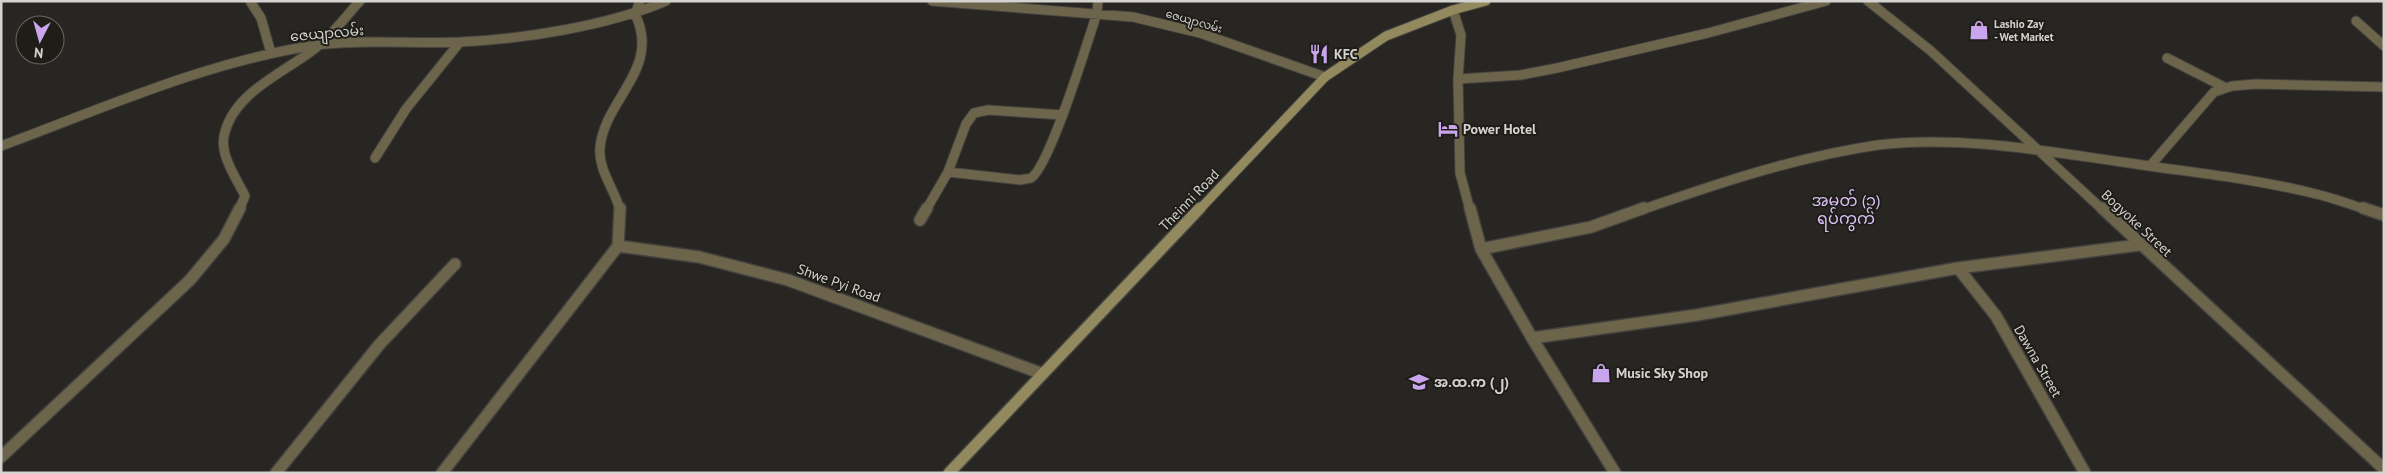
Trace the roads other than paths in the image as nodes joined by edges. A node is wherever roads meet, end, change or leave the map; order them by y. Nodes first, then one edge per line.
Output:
1 (250, 1) edge
2 (360, 1) edge
3 (640, 1) edge
4 (666, 1) edge
5 (932, 1) edge
6 (1098, 1) edge
7 (1486, 1) edge
8 (1826, 1) edge
9 (1868, 1) edge
10 (1450, 6) edge
11 (1097, 13) junction
12 (635, 14) junction
13 (2356, 21) dead end
14 (460, 42) junction
15 (319, 45) junction
16 (2384, 46) edge
17 (271, 53) junction
18 (2167, 58) dead end
19 (1325, 77) junction
20 (1458, 79) junction
21 (2384, 87) edge
22 (2226, 88) junction
23 (1064, 115) junction
24 (1, 146) edge
25 (2038, 150) junction
26 (375, 158) dead end
27 (2150, 166) junction
28 (948, 172) junction
29 (2384, 215) edge
30 (920, 220) dead end
31 (2139, 245) junction
32 (618, 246) junction
33 (1481, 249) junction
34 (455, 264) dead end
35 (1958, 268) junction
36 (1532, 338) junction
37 (1042, 374) junction
38 (1, 458) edge
39 (2384, 469) edge
40 (276, 473) edge
41 (442, 473) edge
42 (949, 473) edge
43 (1615, 473) edge
44 (2085, 473) edge

1 - 17 street
2 - 15 street
3 - 12 street
4 - 12 street, ဇေယျာလမ်း
5 - 11 street, ဇေယျာလမ်း
6 - 11 street
7 - 10 main road, Theinni Road
8 - 20 street
9 - 25 street, Bogyoke Street
10 - 19 main road, Theinni Road
10 - 20 street
11 - 19 street, ဇေယျာလမ်း
11 - 23 street
12 - 14 street, ဇေယျာလမ်း
12 - 32 street
13 - 16 street
14 - 15 street, ဇေယျာလမ်း
14 - 26 street
15 - 17 street, ဇေယျာလမ်း
15 - 38 street
17 - 24 street, ဇေယျာလမ်း
18 - 22 street
19 - 37 main road, Theinni Road
20 - 33 street
21 - 22 street
22 - 27 street
23 - 28 street
23 - 28 street
25 - 27 street
25 - 31 street, Bogyoke Street
25 - 33 street
27 - 29 street
28 - 30 street
31 - 35 street
31 - 39 street, Bogyoke Street
32 - 37 street, Shwe Pyi Road
32 - 41 street
33 - 36 street
34 - 40 street
35 - 36 street
35 - 44 street, Dawna Street
36 - 43 street
37 - 42 main road, Theinni Road

